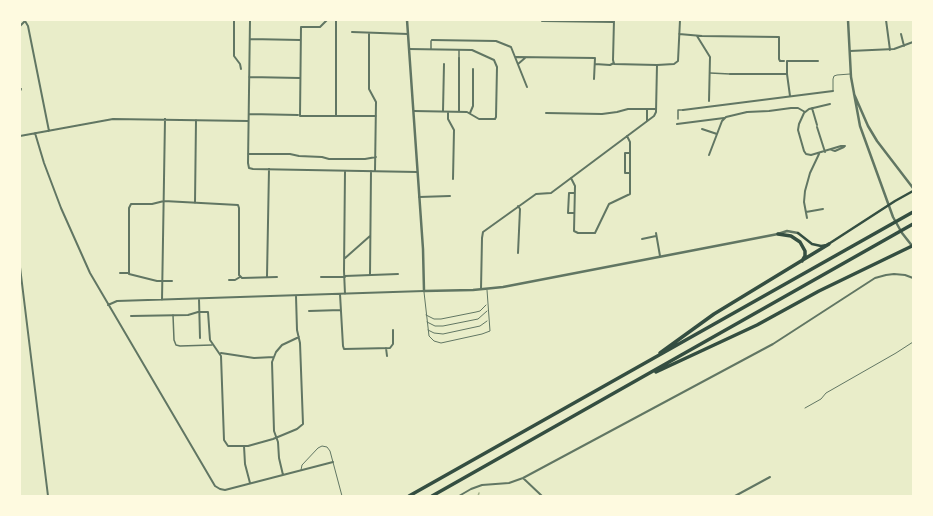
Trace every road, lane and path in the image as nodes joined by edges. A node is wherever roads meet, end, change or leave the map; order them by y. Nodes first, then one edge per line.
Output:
1 (234, 20) edge
2 (250, 20) edge
3 (327, 20) edge
4 (336, 20) edge
5 (407, 20) edge
6 (542, 20) edge
7 (680, 20) edge
8 (848, 20) edge
9 (886, 20) edge
10 (26, 21) edge
11 (614, 21) edge
12 (20, 26) edge
13 (352, 32) dead end
14 (369, 33) junction
15 (408, 34) junction
16 (679, 34) junction
17 (901, 34) dead end
18 (697, 35) junction
19 (249, 39) junction
20 (300, 40) junction
21 (432, 40) joint
22 (913, 42) edge
23 (904, 46) junction
24 (409, 49) junction
25 (430, 49) junction
26 (459, 50) junction
27 (890, 50) junction
28 (848, 51) junction
29 (516, 57) junction
30 (459, 58) joint
31 (525, 58) junction
32 (786, 61) junction
33 (818, 61) dead end
34 (614, 63) junction
35 (444, 64) dead end
36 (518, 64) junction
37 (595, 64) junction
38 (657, 65) junction
39 (241, 68) dead end
40 (473, 69) dead end
41 (710, 73) junction
42 (730, 74) joint
43 (787, 74) junction
44 (850, 74) junction
45 (249, 77) junction
46 (300, 78) junction
47 (594, 79) dead end
48 (527, 87) dead end
49 (852, 88) junction
50 (833, 91) joint
51 (790, 97) junction
52 (709, 101) joint
53 (830, 104) dead end
54 (709, 107) junction
55 (812, 108) junction
56 (647, 109) junction
57 (656, 109) junction
58 (683, 110) joint
59 (414, 111) junction
60 (443, 112) junction
61 (448, 112) junction
62 (459, 112) junction
63 (805, 112) junction
64 (470, 113) junction
65 (546, 113) dead end
66 (248, 114) junction
67 (299, 115) junction
68 (336, 116) junction
69 (376, 116) junction
70 (724, 118) junction
71 (165, 119) junction
72 (678, 119) joint
73 (196, 120) junction
74 (248, 121) junction
75 (647, 122) junction
76 (702, 129) dead end
77 (49, 131) junction
78 (35, 133) junction
79 (717, 134) junction
80 (20, 136) edge
81 (627, 136) junction
82 (831, 150) junction
83 (825, 152) junction
84 (630, 153) junction
85 (819, 153) junction
86 (248, 154) junction
87 (709, 155) dead end
88 (376, 157) junction
89 (269, 170) junction
90 (345, 171) junction
91 (371, 171) junction
92 (376, 171) junction
93 (417, 172) junction
94 (630, 173) junction
95 (571, 178) junction
96 (453, 179) dead end
97 (913, 190) edge
98 (574, 194) junction
99 (450, 196) dead end
100 (419, 197) junction
101 (164, 202) junction
102 (195, 203) junction
103 (518, 206) junction
104 (888, 206) junction
105 (823, 208) dead end
106 (806, 212) junction
107 (913, 212) edge
108 (574, 213) junction
109 (807, 218) dead end
110 (913, 224) edge
111 (798, 233) joint
112 (778, 234) junction
113 (370, 236) junction
114 (642, 239) dead end
115 (829, 244) junction
116 (913, 246) edge
117 (518, 253) dead end
118 (660, 256) junction
119 (344, 259) junction
120 (801, 262) junction
121 (20, 267) edge
122 (120, 273) dead end
123 (128, 273) junction
124 (398, 274) dead end
125 (370, 275) junction
126 (267, 276) junction
127 (240, 277) junction
128 (277, 277) dead end
129 (321, 277) dead end
130 (345, 277) junction
131 (913, 278) edge
132 (229, 280) dead end
133 (163, 281) junction
134 (172, 281) dead end
135 (481, 289) junction
136 (486, 289) junction
137 (424, 291) junction
138 (340, 294) junction
139 (346, 294) junction
140 (296, 296) junction
141 (199, 299) junction
142 (162, 300) junction
143 (487, 304) junction
144 (108, 305) junction
145 (341, 310) junction
146 (309, 311) dead end
147 (487, 311) junction
148 (199, 312) junction
149 (426, 314) junction
150 (173, 315) junction
151 (131, 316) dead end
152 (488, 320) junction
153 (426, 322) junction
154 (393, 330) dead end
155 (428, 330) junction
156 (299, 337) junction
157 (200, 338) dead end
158 (913, 342) edge
159 (212, 344) junction
160 (386, 348) junction
161 (221, 354) junction
162 (387, 356) dead end
163 (274, 357) junction
164 (639, 367) junction
165 (628, 385) junction
166 (805, 408) dead end
167 (276, 438) junction
168 (244, 446) junction
169 (333, 462) junction
170 (301, 470) junction
171 (283, 475) junction
172 (770, 477) dead end
173 (523, 478) junction
174 (250, 483) junction
175 (48, 496) edge
176 (342, 496) edge
177 (410, 496) edge
178 (432, 496) edge
179 (459, 496) edge
180 (542, 496) edge
181 (736, 496) edge

1 - 39 street
2 - 19 street
3 - 20 street
4 - 68 street
5 - 15 street
6 - 11 street
7 - 16 street
8 - 28 street
9 - 27 street
10 - 12 street
10 - 77 street
11 - 34 street
13 - 14 street
14 - 15 street
14 - 69 street
15 - 24 street
16 - 18 street
16 - 38 street
17 - 23 street
18 - 32 street
18 - 41 street
19 - 20 street
19 - 45 street
20 - 46 street
21 - 25 street
21 - 29 street
22 - 23 street
23 - 27 street
24 - 25 street
24 - 59 street
25 - 26 street
26 - 30 street
26 - 64 street
27 - 28 street
28 - 44 street
29 - 31 street
29 - 36 street
30 - 62 street
31 - 36 street
31 - 37 street
32 - 33 street
32 - 43 street
34 - 37 street
34 - 38 street
35 - 60 street
36 - 48 street
37 - 47 street
38 - 57 street
40 - 64 street
41 - 42 street
41 - 52 street
42 - 43 street
43 - 51 street
44 - 49 street
44 - 50 lane
45 - 46 street
45 - 66 street
46 - 67 street
49 - 97 street
49 - 104 street
50 - 51 street
51 - 54 street
52 - 54 street
53 - 55 street
54 - 58 street
55 - 63 street
55 - 83 street
56 - 57 street
56 - 65 street
56 - 75 street
57 - 75 street
58 - 72 street
59 - 60 street
59 - 93 street
60 - 61 street
61 - 62 street
61 - 96 street
62 - 64 street
63 - 70 street
63 - 85 street
66 - 67 street
66 - 74 street
67 - 68 street
68 - 69 street
69 - 88 street
70 - 72 street
70 - 79 street
71 - 73 street
71 - 77 street
71 - 101 street
73 - 74 street
73 - 102 street
74 - 86 street
75 - 81 street
76 - 79 street
77 - 78 street
78 - 80 street
78 - 144 street
79 - 87 street
81 - 84 street
81 - 95 street
82 - 82 street
82 - 83 street
83 - 85 street
84 - 94 street
84 - 94 street
85 - 106 street
86 - 88 street
86 - 89 street
88 - 92 street
89 - 90 street
89 - 126 street
90 - 91 street
90 - 119 street
91 - 92 street
91 - 113 street
92 - 93 street
93 - 100 street
94 - 108 street
95 - 98 street
95 - 103 street
97 - 104 main road
98 - 108 street
98 - 108 street
99 - 100 street
100 - 137 street
101 - 102 street
101 - 123 street
101 - 133 street
102 - 127 street
103 - 117 street
103 - 135 street
104 - 115 main road
104 - 116 street
105 - 106 street
106 - 109 street
107 - 164 highway
110 - 165 highway
111 - 112 street
111 - 115 main road
112 - 118 street
112 - 120 highway
113 - 119 street
113 - 125 street
114 - 118 street
115 - 120 highway
116 - 165 highway
118 - 136 street
119 - 130 street
120 - 164 highway
121 - 175 street
122 - 123 street
123 - 133 street
124 - 125 street
125 - 130 street
126 - 127 street
126 - 128 street
127 - 132 street
129 - 130 street
130 - 139 street
131 - 173 street
133 - 134 street
133 - 142 street
135 - 136 street
135 - 137 street
136 - 143 lane
137 - 139 street
137 - 149 lane
138 - 139 street
138 - 140 street
138 - 145 street
140 - 141 street
140 - 156 street
141 - 142 street
141 - 148 street
142 - 144 street
143 - 147 lane
143 - 149 lane
144 - 174 street
145 - 146 street
145 - 160 street
147 - 152 lane
147 - 153 lane
148 - 150 street
148 - 157 street
148 - 159 street
149 - 153 lane
150 - 151 street
150 - 159 street
152 - 155 lane
152 - 155 lane
153 - 155 lane
154 - 160 street
156 - 163 street
156 - 167 street
158 - 166 lane
159 - 161 street
160 - 162 street
161 - 163 street
161 - 168 street
163 - 167 street
164 - 177 highway
165 - 178 highway
167 - 168 street
167 - 171 street
168 - 174 street
169 - 170 street
169 - 170 lane
169 - 176 lane
170 - 171 street
171 - 174 street
172 - 181 street
173 - 179 street
173 - 180 street

